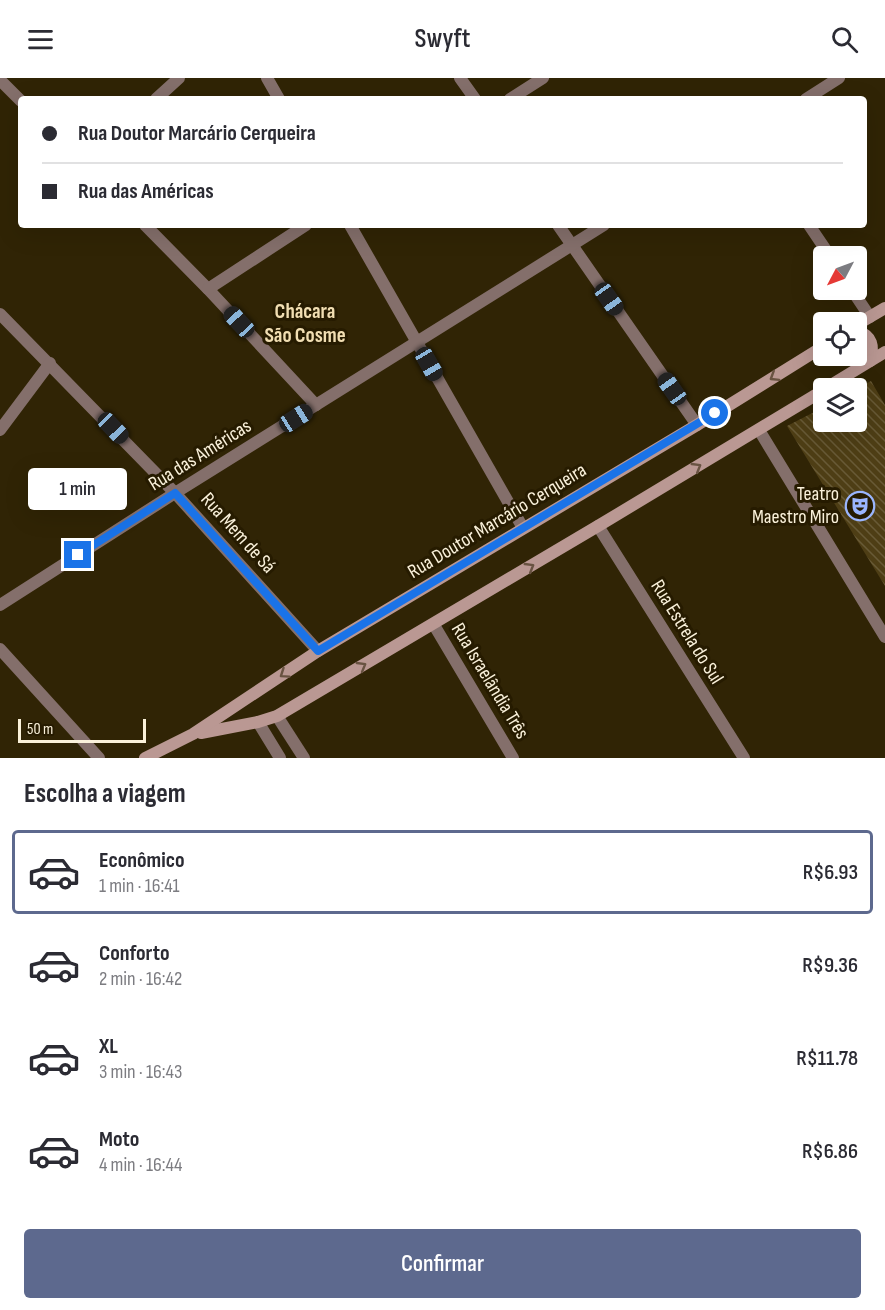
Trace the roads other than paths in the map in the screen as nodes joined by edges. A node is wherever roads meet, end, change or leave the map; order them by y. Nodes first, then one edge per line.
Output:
1 (179, 78) edge
2 (267, 78) edge
3 (460, 78) edge
4 (543, 78) edge
5 (839, 78) edge
6 (0, 80) edge
7 (159, 96) edge
8 (277, 96) edge
9 (473, 96) edge
10 (515, 96) edge
11 (811, 96) edge
12 (18, 98) edge
13 (148, 228) edge
14 (301, 228) edge
15 (352, 228) edge
16 (560, 228) edge
17 (599, 228) edge
18 (811, 228) edge
19 (571, 246) junction
20 (823, 246) edge
21 (208, 289) junction
22 (859, 300) edge
23 (885, 308) edge
24 (0, 315) edge
25 (870, 317) junction
26 (867, 319) edge
27 (867, 336) edge
28 (417, 343) junction
29 (885, 352) edge
30 (813, 353) edge
31 (870, 361) junction
32 (50, 363) junction
33 (843, 378) edge
34 (813, 396) edge
35 (316, 405) junction
36 (697, 424) junction
37 (0, 430) edge
38 (759, 430) junction
39 (175, 493) junction
40 (598, 526) junction
41 (523, 528) junction
42 (0, 605) edge
43 (434, 625) junction
44 (885, 637) edge
45 (0, 649) edge
46 (318, 651) junction
47 (278, 716) junction
48 (258, 722) junction
49 (194, 734) junction
50 (99, 758) edge
51 (145, 758) edge
52 (280, 758) edge
53 (304, 758) edge
54 (513, 758) edge
55 (744, 758) edge

1 - 7 street
2 - 8 street
3 - 9 street
4 - 10 street
5 - 11 street
6 - 12 street
13 - 21 street
14 - 21 street
15 - 28 street
16 - 19 street
17 - 19 street, Rua das Américas
18 - 20 street
19 - 28 street, Rua das Américas
19 - 36 street
21 - 35 street
22 - 25 street
23 - 25 street
24 - 32 street, Rua Mem de Sá
25 - 26 street
27 - 31 street
28 - 35 street, Rua das Américas
28 - 41 street
29 - 31 street, Rua Doutor Marcário Cerqueira
30 -> 36 street, Rua Doutor Marcário Cerqueira
31 - 33 street, Rua Doutor Marcário Cerqueira
32 - 37 street
32 - 39 street, Rua Mem de Sá
34 - 38 street, Rua Doutor Marcário Cerqueira
35 - 39 street, Rua das Américas
36 - 41 street, Rua Doutor Marcário Cerqueira
40 -> 38 street, Rua Doutor Marcário Cerqueira
38 - 44 street
39 - 42 street, Rua das Américas
39 - 46 street, Rua Mem de Sá
43 -> 40 street, Rua Doutor Marcário Cerqueira
40 - 55 street, Rua Estrela do Sul
41 - 46 street, Rua Doutor Marcário Cerqueira
47 -> 43 street, Rua Doutor Marcário Cerqueira
43 - 54 street, Rua Israelândia Três
45 - 50 street
46 -> 49 street, Rua Doutor Marcário Cerqueira
47 - 48 street, Rua Doutor Marcário Cerqueira
47 - 53 street
48 - 49 street, Rua Doutor Marcário Cerqueira
48 - 52 street
49 - 51 street, Rua Doutor Marcário Cerqueira

